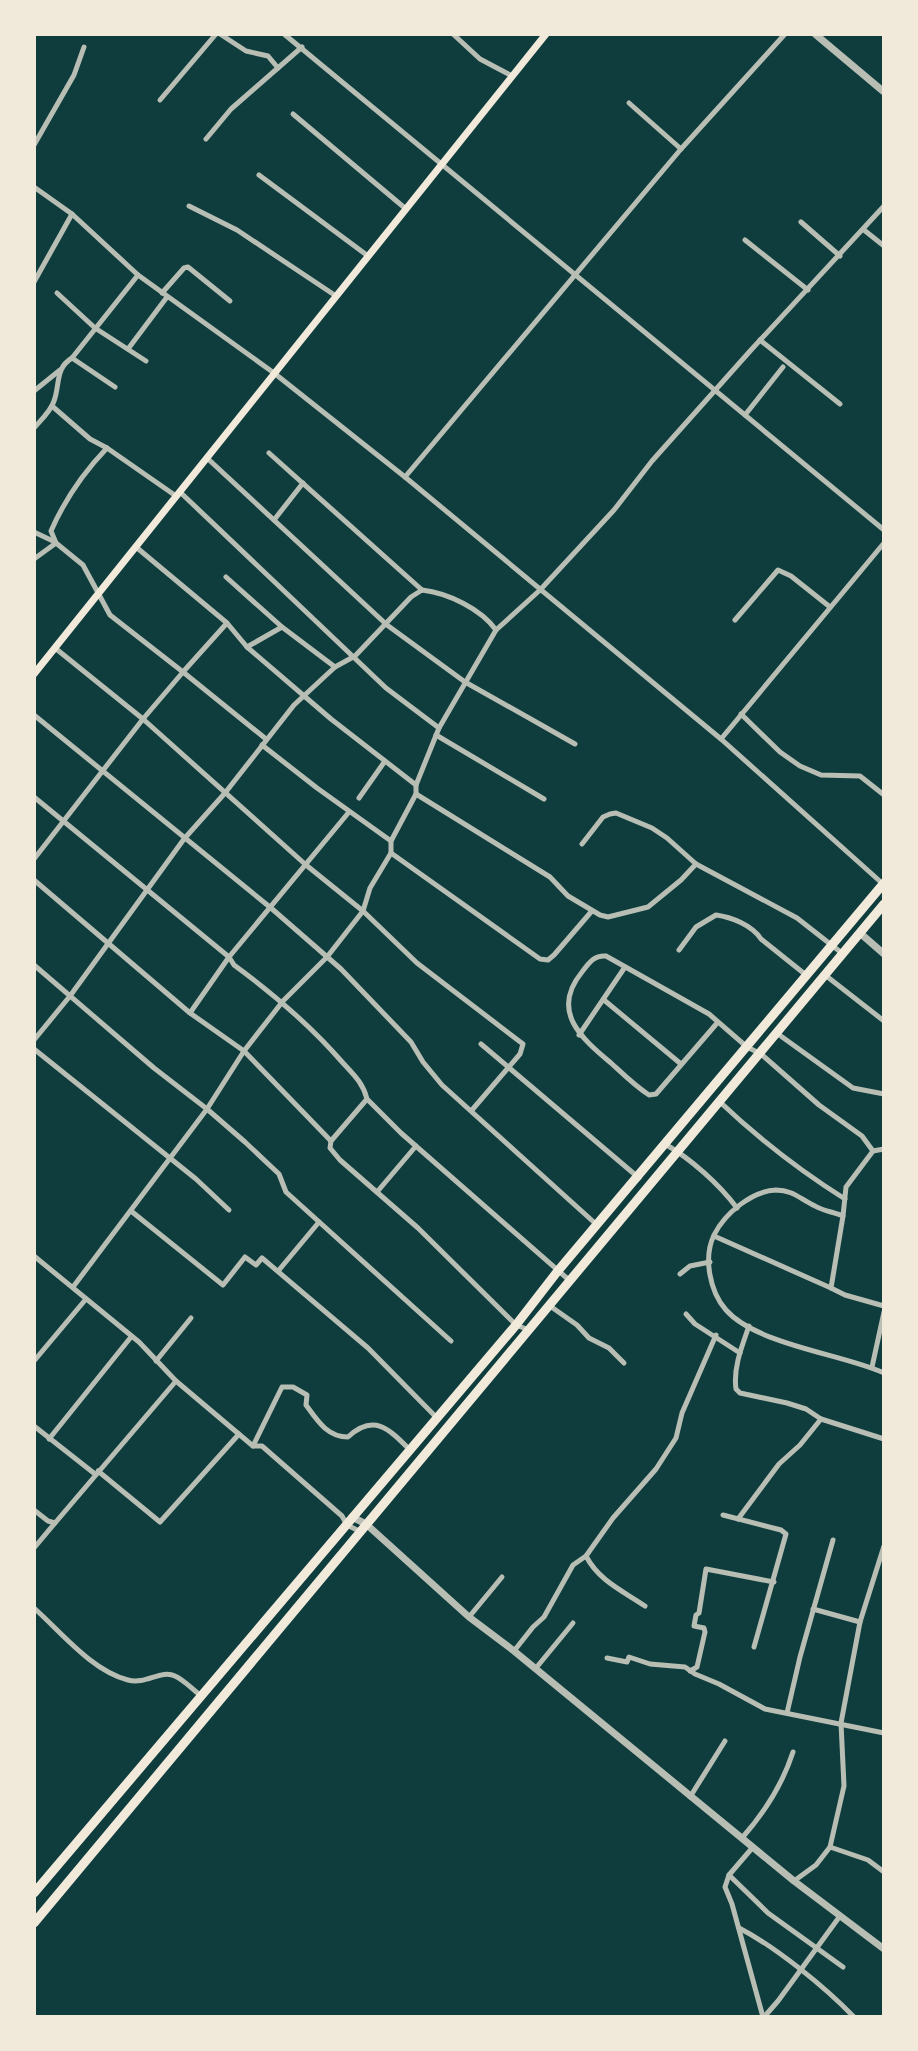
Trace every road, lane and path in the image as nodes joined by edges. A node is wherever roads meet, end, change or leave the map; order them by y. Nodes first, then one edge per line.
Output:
1 (218, 34) edge
2 (284, 34) edge
3 (453, 34) edge
4 (544, 34) edge
5 (785, 34) edge
6 (815, 34) edge
7 (84, 47) dead end
8 (302, 47) junction
9 (278, 68) junction
10 (512, 76) junction
11 (884, 92) edge
12 (160, 100) dead end
13 (629, 103) dead end
14 (293, 114) dead end
15 (206, 139) dead end
16 (34, 145) edge
17 (681, 149) junction
18 (442, 164) junction
19 (259, 175) dead end
20 (34, 187) edge
21 (189, 206) dead end
22 (884, 206) edge
23 (406, 209) junction
24 (72, 214) junction
25 (801, 222) dead end
26 (864, 230) junction
27 (745, 240) dead end
28 (884, 246) edge
29 (368, 256) junction
30 (840, 256) junction
31 (138, 275) junction
32 (576, 275) junction
33 (34, 282) edge
34 (808, 290) junction
35 (57, 293) dead end
36 (164, 295) junction
37 (336, 296) junction
38 (230, 301) dead end
39 (95, 328) junction
40 (760, 340) junction
41 (128, 349) junction
42 (72, 358) junction
43 (146, 361) dead end
44 (783, 367) dead end
45 (60, 370) junction
46 (274, 373) junction
47 (115, 387) dead end
48 (34, 391) edge
49 (715, 392) junction
50 (840, 404) dead end
51 (52, 406) junction
52 (745, 415) junction
53 (34, 428) edge
54 (107, 448) junction
55 (269, 453) dead end
56 (207, 458) junction
57 (405, 477) junction
58 (303, 482) junction
59 (178, 494) junction
60 (274, 520) junction
61 (884, 530) edge
62 (34, 532) edge
63 (56, 543) junction
64 (884, 543) edge
65 (136, 547) junction
66 (34, 559) edge
67 (226, 577) dead end
68 (422, 590) junction
69 (540, 590) junction
70 (98, 594) junction
71 (830, 607) junction
72 (735, 620) dead end
73 (227, 623) junction
74 (387, 625) junction
75 (282, 627) junction
76 (496, 630) junction
77 (247, 647) junction
78 (55, 648) junction
79 (355, 656) junction
80 (335, 667) junction
81 (183, 672) junction
82 (34, 674) edge
83 (465, 682) junction
84 (303, 694) junction
85 (741, 714) junction
86 (34, 715) edge
87 (143, 719) junction
88 (439, 728) junction
89 (436, 735) junction
90 (721, 739) junction
91 (264, 742) junction
92 (575, 744) dead end
93 (385, 761) junction
94 (102, 773) junction
95 (416, 785) junction
96 (225, 793) junction
97 (416, 794) junction
98 (884, 795) edge
99 (34, 797) edge
100 (359, 798) dead end
101 (544, 799) dead end
102 (349, 812) junction
103 (64, 822) junction
104 (184, 839) junction
105 (391, 841) junction
106 (582, 844) dead end
107 (391, 853) junction
108 (34, 859) edge
109 (696, 864) junction
110 (306, 865) junction
111 (34, 880) edge
112 (884, 884) edge
113 (148, 891) junction
114 (884, 904) edge
115 (271, 908) junction
116 (363, 911) junction
117 (591, 912) junction
118 (860, 933) junction
119 (108, 944) junction
120 (832, 946) junction
121 (679, 950) dead end
122 (843, 954) junction
123 (884, 954) edge
124 (229, 957) junction
125 (327, 957) junction
126 (34, 965) edge
127 (625, 967) junction
128 (824, 974) junction
129 (806, 975) junction
130 (70, 996) junction
131 (604, 1000) junction
132 (283, 1001) junction
133 (190, 1013) junction
134 (884, 1021) edge
135 (718, 1022) junction
136 (778, 1034) junction
137 (579, 1035) junction
138 (34, 1040) edge
139 (481, 1044) dead end
140 (747, 1047) junction
141 (34, 1049) edge
142 (244, 1051) junction
143 (761, 1054) junction
144 (681, 1064) junction
145 (509, 1066) junction
146 (884, 1094) edge
147 (367, 1099) junction
148 (720, 1102) junction
149 (207, 1109) junction
150 (472, 1111) junction
151 (331, 1141) junction
152 (665, 1144) junction
153 (416, 1146) junction
154 (884, 1149) edge
155 (873, 1151) junction
156 (678, 1152) junction
157 (171, 1158) junction
158 (639, 1178) junction
159 (377, 1192) junction
160 (845, 1199) junction
161 (737, 1208) junction
162 (229, 1210) dead end
163 (131, 1211) junction
164 (843, 1216) junction
165 (319, 1222) junction
166 (597, 1225) junction
167 (714, 1236) junction
168 (34, 1256) edge
169 (710, 1262) junction
170 (279, 1270) junction
171 (557, 1272) junction
172 (680, 1274) dead end
173 (570, 1281) junction
174 (73, 1287) junction
175 (831, 1288) junction
176 (86, 1299) junction
177 (549, 1305) junction
178 (884, 1306) edge
179 (884, 1312) edge
180 (686, 1314) dead end
181 (191, 1318) dead end
182 (516, 1325) junction
183 (749, 1326) junction
184 (529, 1330) junction
185 (716, 1335) junction
186 (131, 1337) junction
187 (451, 1341) dead end
188 (740, 1353) junction
189 (34, 1361) edge
190 (156, 1361) junction
191 (624, 1363) dead end
192 (872, 1367) junction
193 (884, 1373) edge
194 (176, 1381) junction
195 (437, 1418) junction
196 (821, 1419) junction
197 (34, 1426) edge
198 (239, 1434) junction
199 (49, 1439) junction
200 (884, 1439) edge
201 (253, 1446) junction
202 (410, 1450) junction
203 (97, 1473) junction
204 (34, 1510) edge
205 (723, 1515) dead end
206 (738, 1519) junction
207 (350, 1521) junction
208 (55, 1523) junction
209 (362, 1528) junction
210 (833, 1540) dead end
211 (884, 1546) edge
212 (34, 1548) edge
213 (586, 1556) junction
214 (502, 1577) dead end
215 (774, 1582) junction
216 (645, 1606) dead end
217 (34, 1608) edge
218 (813, 1609) junction
219 (469, 1617) junction
220 (860, 1622) junction
221 (573, 1623) dead end
222 (754, 1647) dead end
223 (514, 1651) junction
224 (607, 1658) dead end
225 (536, 1668) junction
226 (690, 1671) junction
227 (201, 1696) junction
228 (787, 1713) junction
229 (841, 1723) junction
230 (884, 1733) edge
231 (725, 1741) dead end
232 (793, 1752) dead end
233 (690, 1797) junction
234 (742, 1838) junction
235 (753, 1847) junction
236 (830, 1847) junction
237 (884, 1872) edge
238 (729, 1875) junction
239 (794, 1881) junction
240 (34, 1893) edge
241 (840, 1916) junction
242 (34, 1923) edge
243 (739, 1928) junction
244 (816, 1948) junction
245 (884, 1949) edge
246 (843, 1967) dead end
247 (799, 1970) junction
248 (763, 2017) edge
249 (854, 2017) edge

1 - 9 street
1 - 12 street
2 - 8 street
3 - 10 street
4 - 10 main road
5 - 17 street
6 - 11 street
7 - 16 street
8 - 9 street
8 - 18 street
9 - 15 street
10 - 18 main road
13 - 17 street
14 - 23 street
17 - 32 street
18 - 23 main road
18 - 32 street
19 - 29 street
20 - 24 street
21 - 37 street
22 - 26 street
23 - 29 main road
24 - 31 street
24 - 33 street
25 - 30 street
26 - 28 street
26 - 30 street
27 - 34 street
29 - 37 main road
30 - 34 street
31 - 36 street
31 - 39 street
32 - 49 street
32 - 57 street
34 - 40 street
35 - 39 street
36 - 38 street
36 - 41 street
36 - 46 street
37 - 46 main road
39 - 41 street
39 - 42 street
40 - 49 street
40 - 50 street
41 - 43 street
42 - 45 street
42 - 47 street
44 - 52 street
45 - 48 street
45 - 51 street
46 - 56 main road
46 - 57 street
49 - 52 street
49 - 69 street
51 - 53 street
51 - 54 street
52 - 61 street
54 - 59 street
54 - 63 street
55 - 58 street
56 - 59 main road
56 - 60 street
57 - 69 street
58 - 60 street
58 - 68 street
59 - 65 main road
59 - 79 street
60 - 74 street
62 - 63 street
63 - 66 street
63 - 70 street
64 - 71 street
65 - 70 main road
65 - 73 street
67 - 75 street
68 - 74 street
68 - 76 street
69 - 76 street
69 - 90 street
70 - 78 main road
70 - 81 street
71 - 72 street
71 - 85 street
73 - 77 street
73 - 81 street
74 - 79 street
74 - 83 street
75 - 77 street
75 - 80 street
76 - 83 street
77 - 84 street
78 - 82 main road
78 - 87 street
79 - 80 street
79 - 88 street
80 - 84 street
81 - 87 street
81 - 91 street
83 - 88 street
83 - 92 street
84 - 91 street
84 - 93 street
85 - 90 street
85 - 98 street
86 - 94 street
87 - 94 street
87 - 96 street
88 - 89 street
89 - 95 street
89 - 101 street
90 - 112 street
91 - 96 street
91 - 102 street
93 - 95 street
93 - 100 street
94 - 103 street
94 - 104 street
95 - 97 street
96 - 104 street
96 - 110 street
97 - 105 street
97 - 117 street
99 - 103 street
102 - 105 street
102 - 110 street
103 - 108 street
103 - 113 street
104 - 113 street
104 - 115 street
105 - 107 street
106 - 109 street
107 - 116 street
107 - 117 street
109 - 117 street
109 - 120 street
110 - 115 street
110 - 116 street
111 - 119 street
112 - 120 highway
113 - 119 street
113 - 124 street
114 - 118 highway
115 - 124 street
115 - 125 street
116 - 125 street
116 - 145 street
118 - 122 highway
118 - 123 street
119 - 130 street
119 - 133 street
120 - 122 street
120 - 129 highway
121 - 129 street
122 - 128 highway
124 - 132 street
124 - 133 street
125 - 132 street
125 - 150 street
126 - 130 street
127 - 131 street
127 - 135 street
127 - 137 street
128 - 134 street
128 - 136 highway
129 - 140 highway
130 - 138 street
130 - 149 street
131 - 137 street
131 - 144 street
132 - 142 street
132 - 147 street
133 - 142 street
135 - 140 street
135 - 144 street
136 - 143 highway
136 - 146 street
137 - 144 street
139 - 145 street
140 - 143 street
140 - 152 highway
141 - 157 street
142 - 149 street
142 - 151 street
143 - 148 highway
143 - 155 street
145 - 150 street
145 - 158 street
147 - 151 street
147 - 153 street
148 - 156 highway
148 - 160 street
149 - 157 street
149 - 165 street
150 - 166 street
151 - 159 street
152 - 156 street
152 - 158 highway
153 - 159 street
153 - 171 street
154 - 155 street
155 - 160 street
156 - 161 street
156 - 173 highway
157 - 162 street
157 - 163 street
158 - 166 highway
159 - 182 street
160 - 164 street
161 - 164 street
161 - 167 street
163 - 170 street
163 - 174 street
164 - 175 street
165 - 170 street
165 - 187 street
166 - 171 highway
167 - 169 street
167 - 175 street
168 - 174 street
169 - 172 street
169 - 183 street
170 - 195 street
171 - 173 street
171 - 182 highway
173 - 177 highway
174 - 176 street
175 - 178 street
176 - 186 street
176 - 189 street
177 - 184 highway
177 - 191 street
179 - 192 street
180 - 185 street
181 - 190 street
182 - 184 street
182 - 195 highway
183 - 188 street
183 - 192 street
184 - 209 highway
185 - 188 street
185 - 213 street
186 - 190 street
186 - 199 street
188 - 196 street
190 - 194 street
192 - 193 street
194 - 198 street
194 - 203 street
195 - 202 highway
196 - 200 street
196 - 206 street
197 - 199 street
198 - 201 street
198 - 203 street
199 - 203 street
201 - 202 street
201 - 207 street
202 - 207 highway
203 - 208 street
204 - 208 street
205 - 206 street
206 - 215 street
207 - 209 street
207 - 227 highway
208 - 212 street
209 - 219 street
209 - 242 highway
210 - 218 street
211 - 220 street
213 - 216 street
213 - 223 street
214 - 219 street
215 - 222 street
215 - 226 street
217 - 227 street
218 - 220 street
218 - 228 street
219 - 223 street
220 - 229 street
221 - 225 street
223 - 225 street
224 - 226 street
225 - 233 street
226 - 228 street
227 - 240 highway
228 - 229 street
229 - 230 street
229 - 236 street
231 - 233 street
232 - 234 street
233 - 234 street
234 - 235 street
235 - 238 street
235 - 239 street
236 - 237 street
236 - 239 street
238 - 243 street
238 - 244 street
239 - 241 street
241 - 244 street
241 - 245 street
243 - 247 street
243 - 248 street
244 - 246 street
244 - 247 street
247 - 248 street
247 - 249 street

